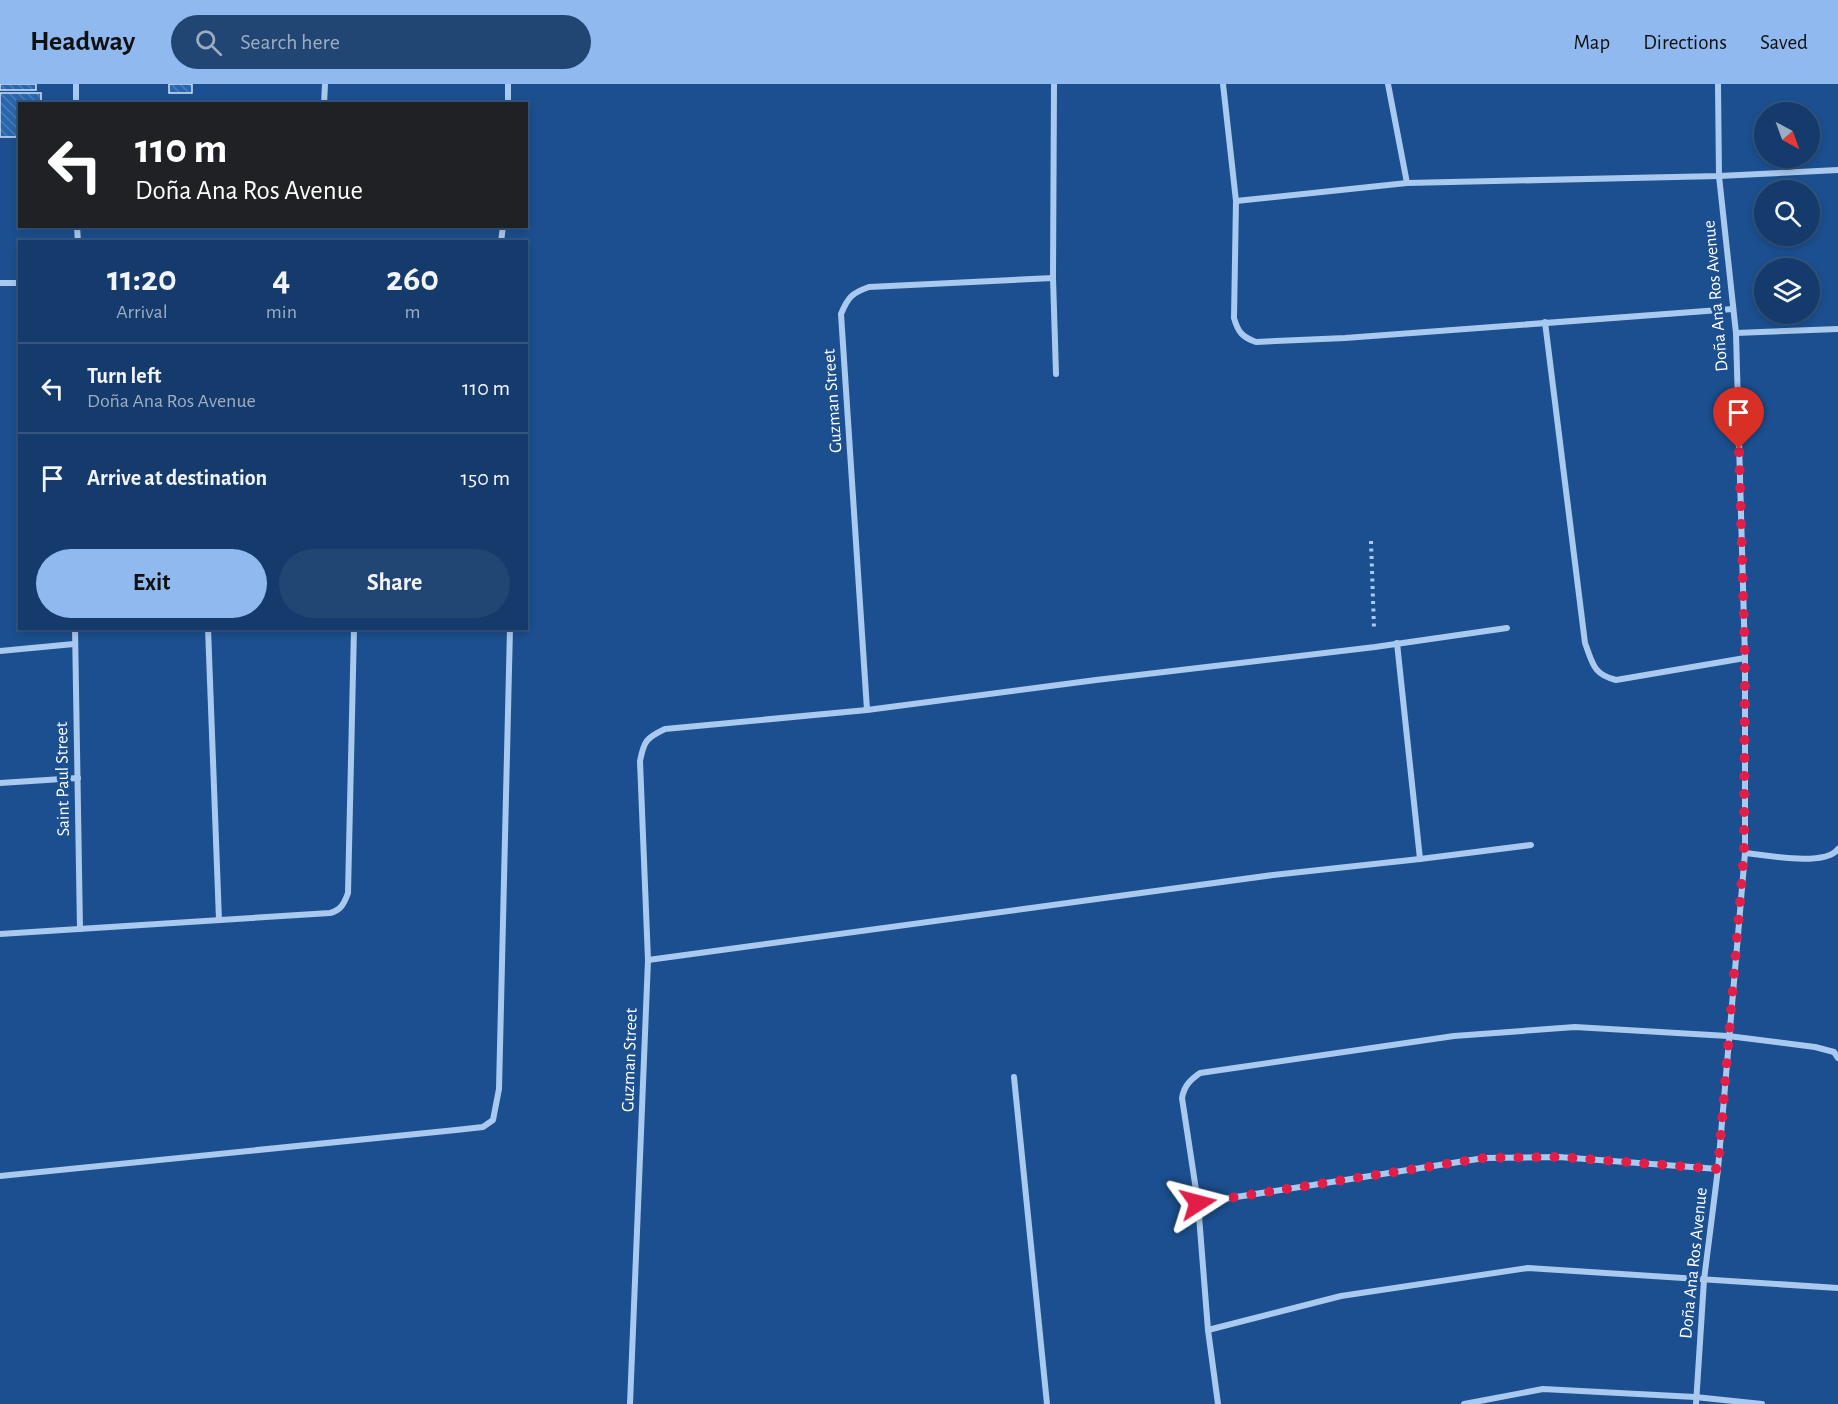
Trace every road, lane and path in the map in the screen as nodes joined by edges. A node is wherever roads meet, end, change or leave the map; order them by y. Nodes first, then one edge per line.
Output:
1 (76, 84) edge
2 (325, 84) edge
3 (508, 84) edge
4 (1054, 84) edge
5 (1223, 84) edge
6 (1388, 84) edge
7 (1718, 84) edge
8 (76, 102) edge
9 (324, 102) edge
10 (508, 102) edge
11 (1838, 170) edge
12 (1719, 176) junction
13 (1407, 183) junction
14 (1236, 201) junction
15 (1053, 278) junction
16 (0, 283) edge
17 (18, 283) edge
18 (1733, 309) junction
19 (1545, 322) junction
20 (1838, 329) edge
21 (1736, 333) junction
22 (1056, 374) dead end
23 (1371, 541) dead end
24 (1507, 628) dead end
25 (75, 630) edge
26 (208, 630) edge
27 (354, 630) edge
28 (510, 630) edge
29 (1397, 643) junction
30 (74, 644) junction
31 (1375, 647) junction
32 (0, 651) edge
33 (1745, 658) junction
34 (867, 710) junction
35 (78, 778) junction
36 (0, 783) edge
37 (1531, 845) dead end
38 (1838, 849) edge
39 (1744, 853) junction
40 (1420, 859) junction
41 (219, 920) junction
42 (80, 929) junction
43 (0, 934) edge
44 (648, 960) junction
45 (1728, 1036) junction
46 (1838, 1058) edge
47 (1014, 1077) dead end
48 (1718, 1169) junction
49 (0, 1176) edge
50 (1198, 1203) junction
51 (1704, 1280) junction
52 (1838, 1288) edge
53 (1208, 1330) junction
54 (1696, 1401) edge
55 (630, 1404) edge
56 (1047, 1404) edge
57 (1218, 1404) edge
58 (1464, 1404) edge
59 (1762, 1404) edge

1 - 8 street
2 - 9 street
3 - 10 street
4 - 15 street
5 - 14 street
6 - 13 street
7 - 12 street, Doña Ana Ros Avenue
11 - 12 street
12 - 13 street
12 - 18 street, Doña Ana Ros Avenue
13 - 14 street
14 - 19 street
15 - 22 street
15 - 34 street, Guzman Street
16 - 17 street
18 - 19 street
18 - 21 street, Doña Ana Ros Avenue
19 - 33 street
20 - 21 street
21 - 33 street, Doña Ana Ros Avenue
23 - 31 path
24 - 29 street
25 - 30 street, Saint Paul Street
26 - 41 street
27 - 41 street
28 - 49 street
29 - 31 street
29 - 40 street
30 - 32 street
30 - 35 street, Saint Paul Street
31 - 34 street
33 - 39 street, Doña Ana Ros Avenue
34 - 44 street, Guzman Street
35 - 36 street
35 - 42 street, Saint Paul Street
37 - 40 street
38 - 39 street
39 - 45 street, Doña Ana Ros Avenue
40 - 44 street
41 - 42 street
42 - 43 street
44 - 55 street, Guzman Street
45 - 46 street
45 - 48 street, Doña Ana Ros Avenue
45 - 50 street
47 - 56 street
48 - 50 street
48 - 51 street, Doña Ana Ros Avenue
50 - 53 street
51 - 52 street
51 - 53 street
51 - 54 street, Doña Ana Ros Avenue
53 - 57 street
54 - 58 street
54 - 59 street

